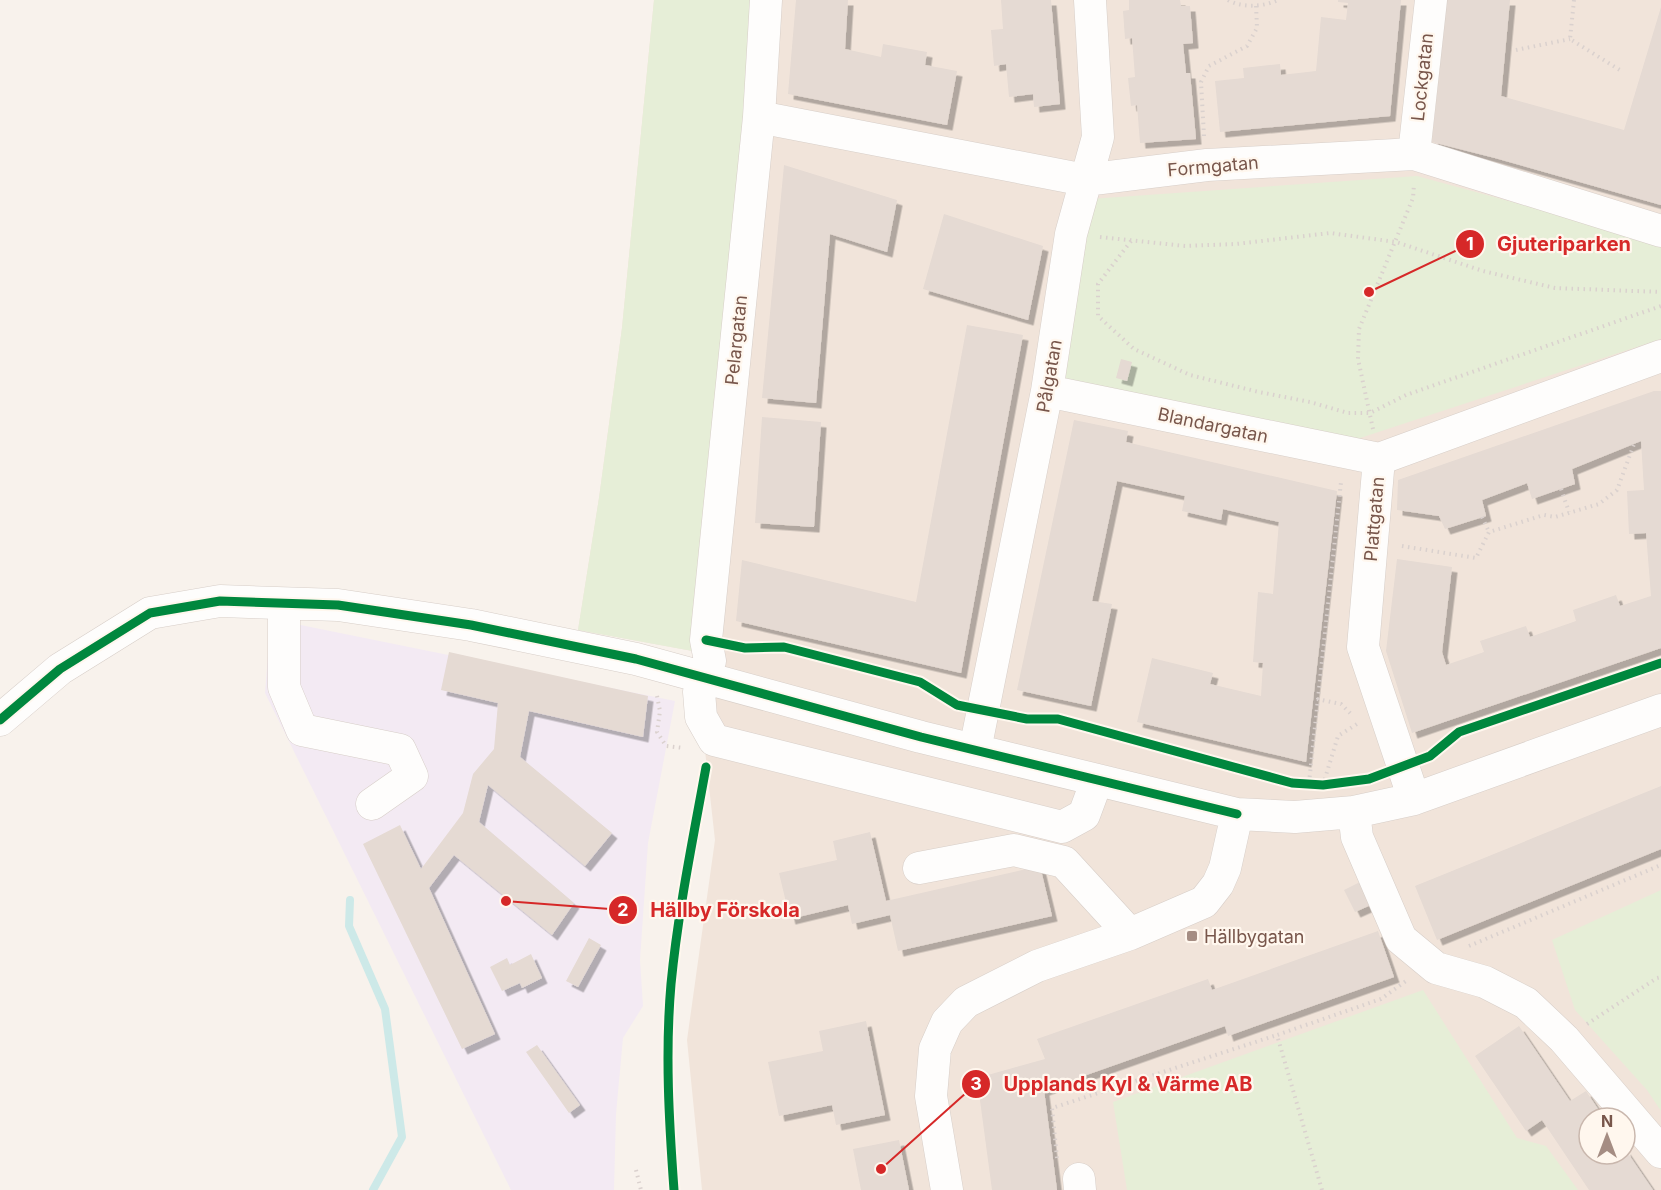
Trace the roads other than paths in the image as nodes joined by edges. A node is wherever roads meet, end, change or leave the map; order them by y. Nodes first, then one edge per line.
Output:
1 (766, 0) edge
2 (1090, 0) edge
3 (1431, 0) edge
4 (759, 117) junction
5 (1414, 154) junction
6 (1086, 180) junction
7 (1661, 231) edge
8 (1661, 356) edge
9 (1047, 391) junction
10 (1379, 459) junction
11 (284, 604) junction
12 (701, 677) junction
13 (1661, 710) edge
14 (0, 720) edge
15 (975, 750) junction
16 (1097, 780) junction
17 (1414, 799) junction
18 (372, 804) dead end
19 (1354, 812) junction
20 (1237, 813) junction
21 (920, 868) dead end
22 (1130, 934) junction
23 (1661, 1152) edge
24 (947, 1190) edge

1 - 4 street, Pelargatan
2 - 6 street, Pålgatan
3 - 5 street, Lockgatan
4 - 6 street, Formgatan
4 - 12 street, Pelargatan
5 - 6 street, Formgatan
5 - 7 street, Formgatan
6 - 9 street, Pålgatan
8 - 10 street, Plattgatan
9 - 10 street, Blandargatan
9 - 15 street, Pålgatan
10 - 17 street, Plattgatan
11 - 12 street
11 - 14 street
11 - 18 street
12 - 15 street
12 - 16 street, Pelargatan
13 - 17 street
15 - 16 street
16 - 20 street
17 - 19 street
19 - 20 street
19 - 23 street
20 - 22 street
21 - 22 street
22 - 24 street

